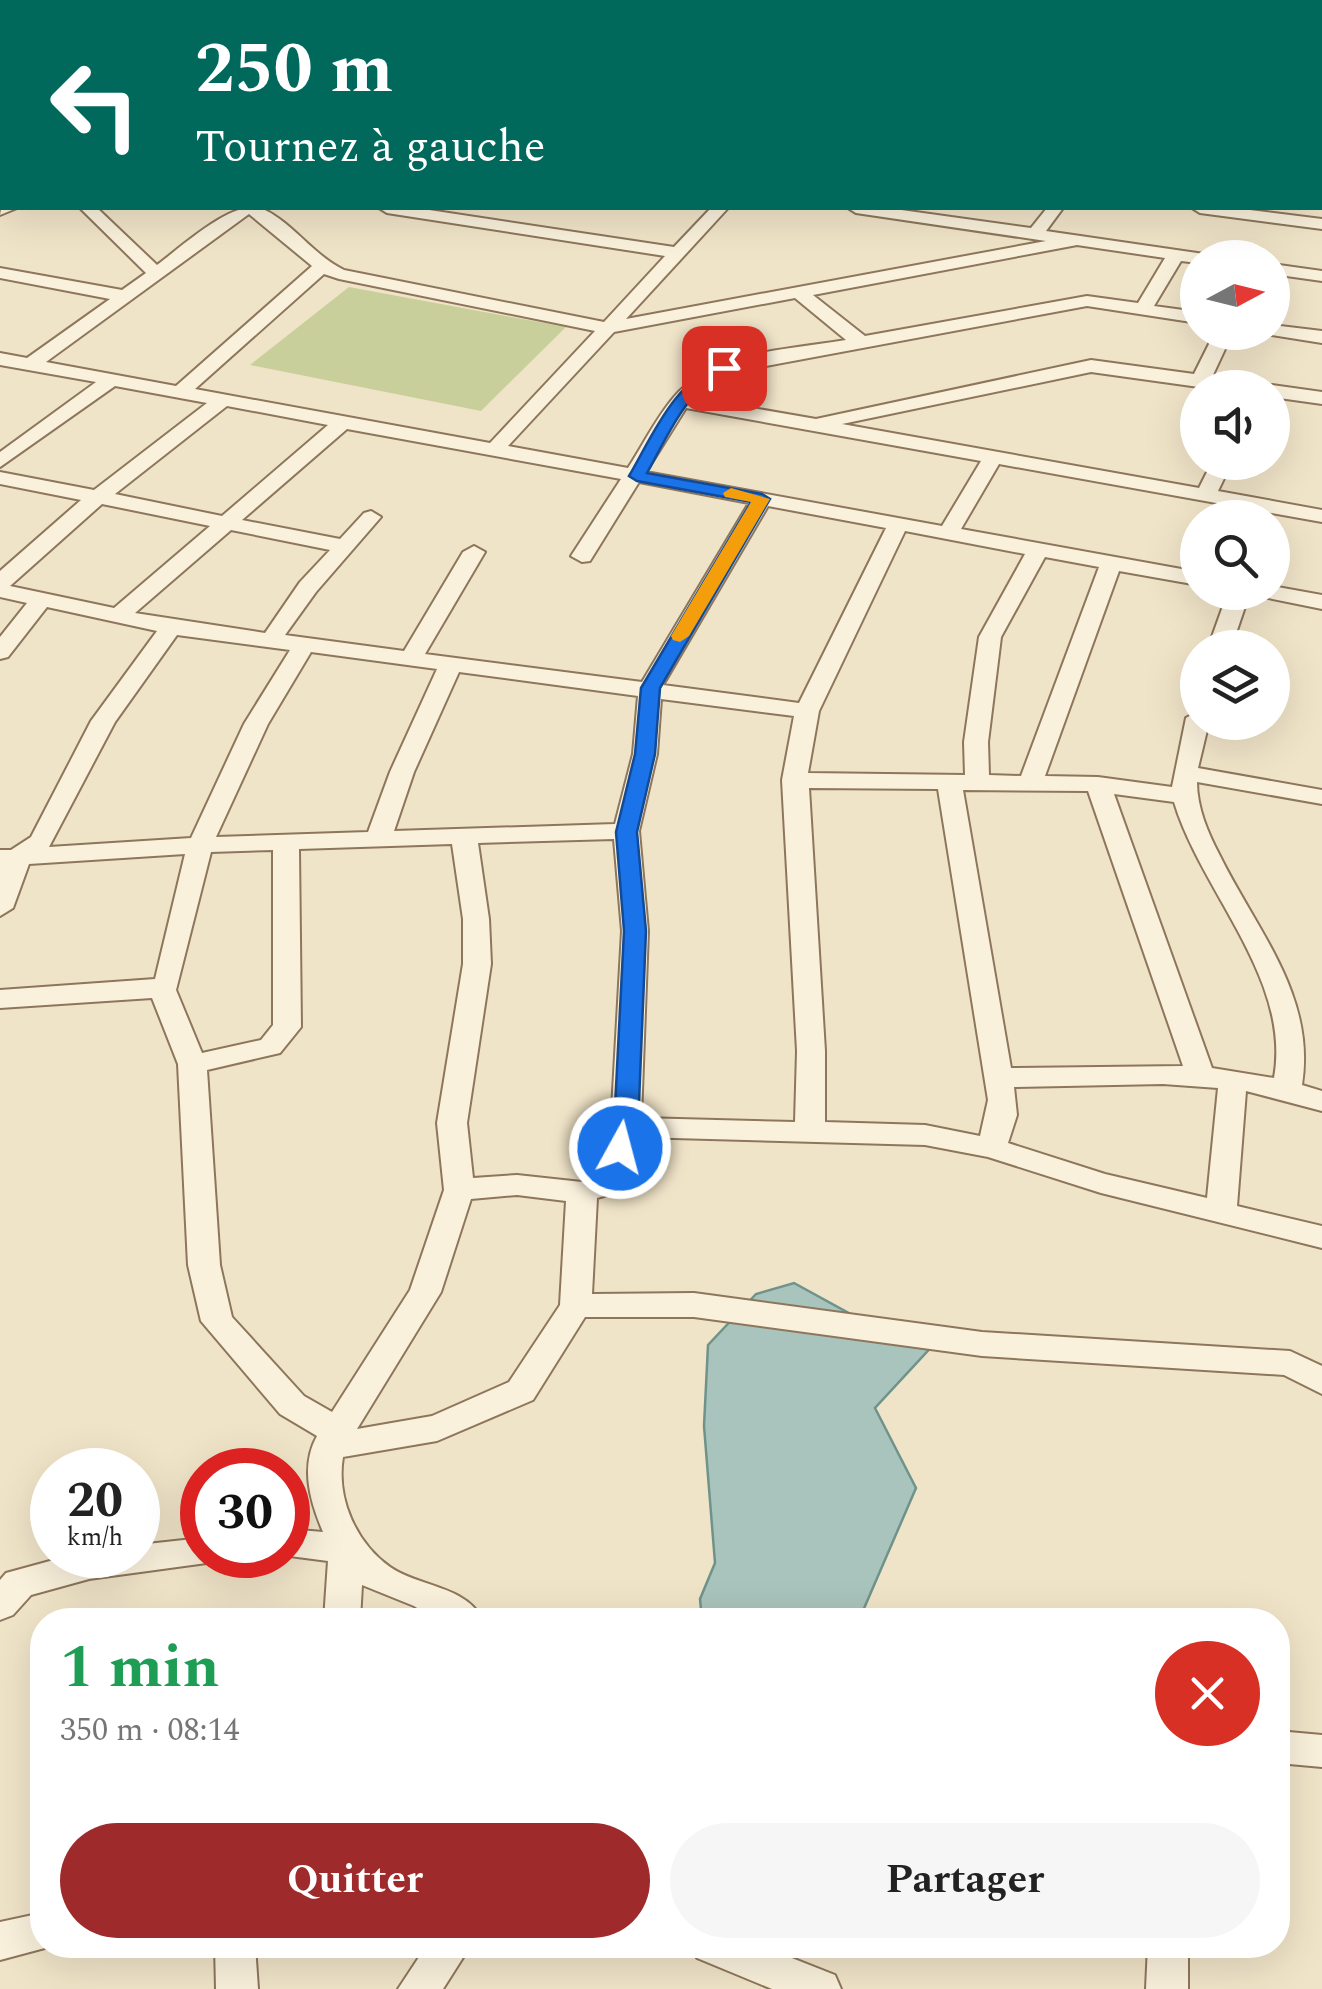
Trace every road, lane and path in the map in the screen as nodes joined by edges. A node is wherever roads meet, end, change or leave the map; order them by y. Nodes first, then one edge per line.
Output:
1 (90, 210) edge
2 (247, 210) edge
3 (252, 210) edge
4 (399, 210) edge
5 (718, 210) edge
6 (870, 210) edge
7 (1053, 210) edge
8 (1215, 210) edge
9 (1322, 224) edge
10 (1035, 234) junction
11 (1079, 240) junction
12 (678, 253) junction
13 (1176, 254) junction
14 (1180, 255) edge
15 (322, 266) junction
16 (1290, 272) edge
17 (0, 273) edge
18 (156, 273) junction
19 (1322, 276) edge
20 (795, 290) junction
21 (124, 296) junction
22 (1143, 310) junction
23 (1180, 315) edge
24 (608, 328) junction
25 (1290, 333) edge
26 (1322, 338) edge
27 (859, 341) junction
28 (0, 359) edge
29 (30, 365) junction
30 (1180, 377) edge
31 (110, 380) junction
32 (180, 392) junction
33 (1290, 394) edge
34 (1322, 398) edge
35 (223, 400) junction
36 (681, 401) junction
37 (343, 422) junction
38 (812, 424) junction
39 (494, 450) junction
40 (993, 457) junction
41 (0, 461) edge
42 (637, 476) junction
43 (0, 478) edge
44 (1213, 480) edge
45 (1206, 495) junction
46 (100, 496) junction
47 (762, 499) junction
48 (371, 516) dead end
49 (1322, 516) edge
50 (225, 523) junction
51 (898, 524) junction
52 (948, 533) junction
53 (344, 546) junction
54 (1038, 550) junction
55 (474, 552) dead end
56 (582, 556) dead end
57 (1111, 563) junction
58 (1180, 576) edge
59 (0, 586) edge
60 (1290, 596) edge
61 (40, 600) junction
62 (1322, 602) edge
63 (117, 618) junction
64 (170, 627) junction
65 (270, 641) junction
66 (304, 646) junction
67 (0, 652) edge
68 (411, 659) junction
69 (451, 664) junction
70 (650, 688) junction
71 (807, 712) junction
72 (1194, 740) edge
73 (794, 780) junction
74 (963, 781) junction
75 (1031, 782) junction
76 (1098, 784) junction
77 (1186, 784) junction
78 (1322, 796) edge
79 (626, 832) junction
80 (464, 837) junction
81 (378, 840) junction
82 (286, 843) junction
83 (200, 845) junction
84 (10, 857) edge
85 (0, 908) edge
86 (161, 988) junction
87 (0, 1000) edge
88 (192, 1064) junction
89 (1201, 1077) junction
90 (999, 1078) junction
91 (1233, 1078) junction
92 (1287, 1088) junction
93 (1322, 1102) edge
94 (626, 1127) junction
95 (810, 1130) junction
96 (991, 1148) junction
97 (459, 1190) junction
98 (582, 1192) junction
99 (1222, 1212) junction
100 (1322, 1237) edge
101 (576, 1306) junction
102 (1322, 1382) edge
103 (332, 1438) junction
104 (310, 1545) edge
105 (346, 1548) junction
106 (180, 1555) edge
107 (0, 1605) edge
108 (343, 1608) edge
109 (446, 1608) edge
110 (1290, 1748) edge
111 (1322, 1752) edge
112 (30, 1935) edge
113 (0, 1941) edge
114 (236, 1958) edge
115 (442, 1958) edge
116 (744, 1958) edge
117 (1168, 1958) edge
118 (237, 1989) edge
119 (419, 1989) edge
120 (820, 1989) edge
121 (1168, 1989) edge

1 - 18 street
2 - 18 street
3 - 15 street
4 - 12 street
5 - 12 street
6 - 10 street
7 - 10 street
8 - 9 street
10 - 11 street
11 - 13 street
11 - 20 street
12 - 24 street
13 - 14 street
13 - 22 street
15 - 24 street
15 - 32 street
16 - 19 street
17 - 21 street
18 - 21 street
20 - 24 street
20 - 27 street
21 - 29 street
22 - 23 street
22 - 27 street
24 - 39 street
25 - 26 street
27 - 36 street
28 - 29 street
29 - 31 street
30 - 38 street
31 - 32 street
31 - 41 street
32 - 35 street
33 - 34 street
35 - 37 street
35 - 46 street
36 - 38 street
36 - 42 street
37 - 39 street
37 - 50 street
38 - 40 street
39 - 42 street
40 - 45 street
40 - 52 street
42 - 47 street
42 - 56 street
43 - 46 street
44 - 45 street
45 - 49 street
46 - 50 street
46 - 59 street
47 - 51 street
47 - 70 street
48 - 53 street
50 - 53 street
50 - 63 street
51 - 52 street
51 - 71 street
52 - 54 street
53 - 65 street
54 - 57 street
54 - 74 street
55 - 68 street
57 - 58 street
57 - 75 street
59 - 61 street
60 - 62 street
61 - 63 street
61 - 67 street
63 - 64 street
64 - 65 street
64 - 84 street
65 - 66 street
66 - 68 street
66 - 83 street
68 - 69 street
69 - 70 street
69 - 81 street
70 - 71 street
70 - 79 street
71 - 73 street
72 - 77 street
73 - 74 street
73 - 95 street
74 - 75 street
74 - 90 street
75 - 76 street
76 - 77 street
76 - 89 street
77 - 78 street
77 - 92 street
79 - 80 street
79 - 94 street
80 - 81 street
80 - 97 street
81 - 82 street
82 - 83 street
82 - 88 street
83 - 84 street
83 - 86 street
84 - 85 street
86 - 87 street
86 - 88 street
88 - 103 street
89 - 90 street
89 - 91 street
90 - 96 street
91 - 92 street
91 - 99 street
92 - 93 street
94 - 95 street
94 - 98 street
95 - 96 street
96 - 99 street
97 - 98 street
97 - 103 street
98 - 101 street
99 - 100 street
101 - 102 street
101 - 103 street
103 - 105 street
104 - 105 street
105 - 108 street
105 - 109 street
106 - 107 street
110 - 111 street
112 - 113 street
114 - 118 street
115 - 119 street
116 - 120 street
117 - 121 street

